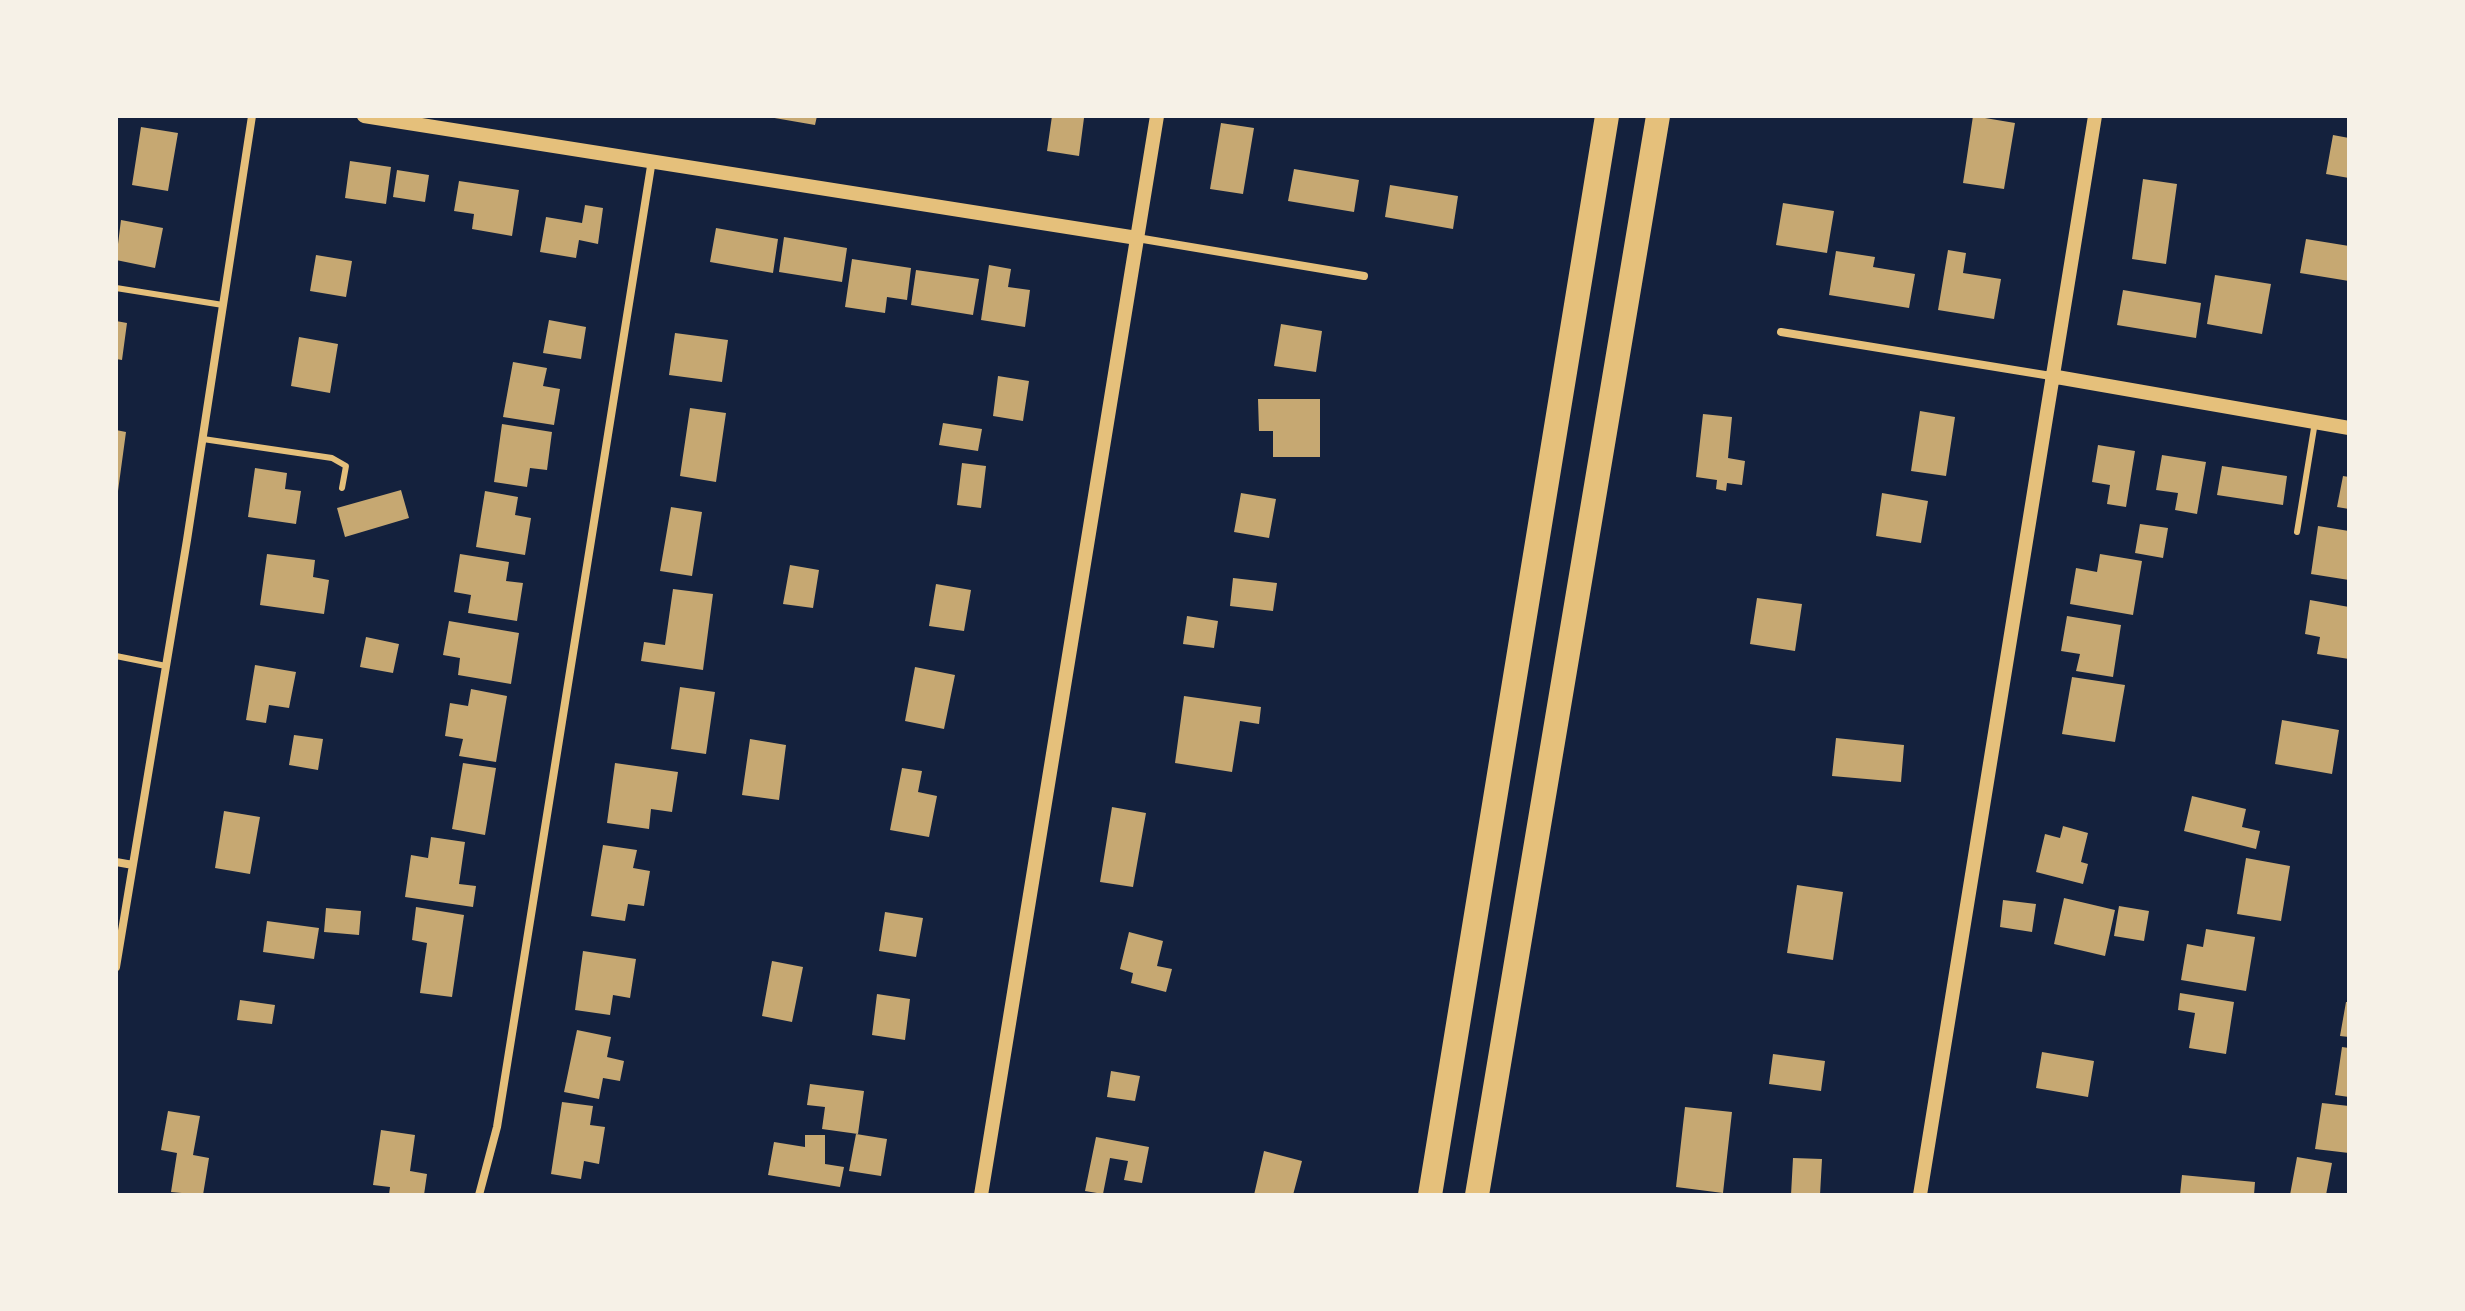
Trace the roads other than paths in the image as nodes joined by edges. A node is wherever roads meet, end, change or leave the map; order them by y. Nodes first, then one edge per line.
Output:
1 (252, 116) edge
2 (364, 116) edge
3 (1157, 116) edge
4 (1607, 116) edge
5 (1658, 116) edge
6 (2095, 116) edge
7 (652, 160) junction
8 (1137, 238) junction
9 (1364, 276) dead end
10 (116, 288) edge
11 (223, 305) junction
12 (1781, 332) dead end
13 (2051, 376) junction
14 (2315, 422) junction
15 (2349, 428) edge
16 (203, 439) junction
17 (342, 488) dead end
18 (2297, 532) dead end
19 (116, 656) edge
20 (166, 666) junction
21 (116, 862) edge
22 (133, 865) junction
23 (116, 967) edge
24 (479, 1195) edge
25 (981, 1195) edge
26 (1430, 1195) edge
27 (1477, 1195) edge
28 (1920, 1195) edge

1 - 11 street
2 - 7 street
3 - 8 street
4 - 26 highway
5 - 27 highway
6 - 13 street
7 - 8 street
7 - 24 street
8 - 9 street
8 - 25 street
10 - 11 lane
11 - 16 street
12 - 13 street
13 - 14 street
13 - 28 street
14 - 15 street
14 - 18 lane
16 - 17 lane
16 - 20 street
19 - 20 lane
20 - 22 street
21 - 22 street
22 - 23 street

